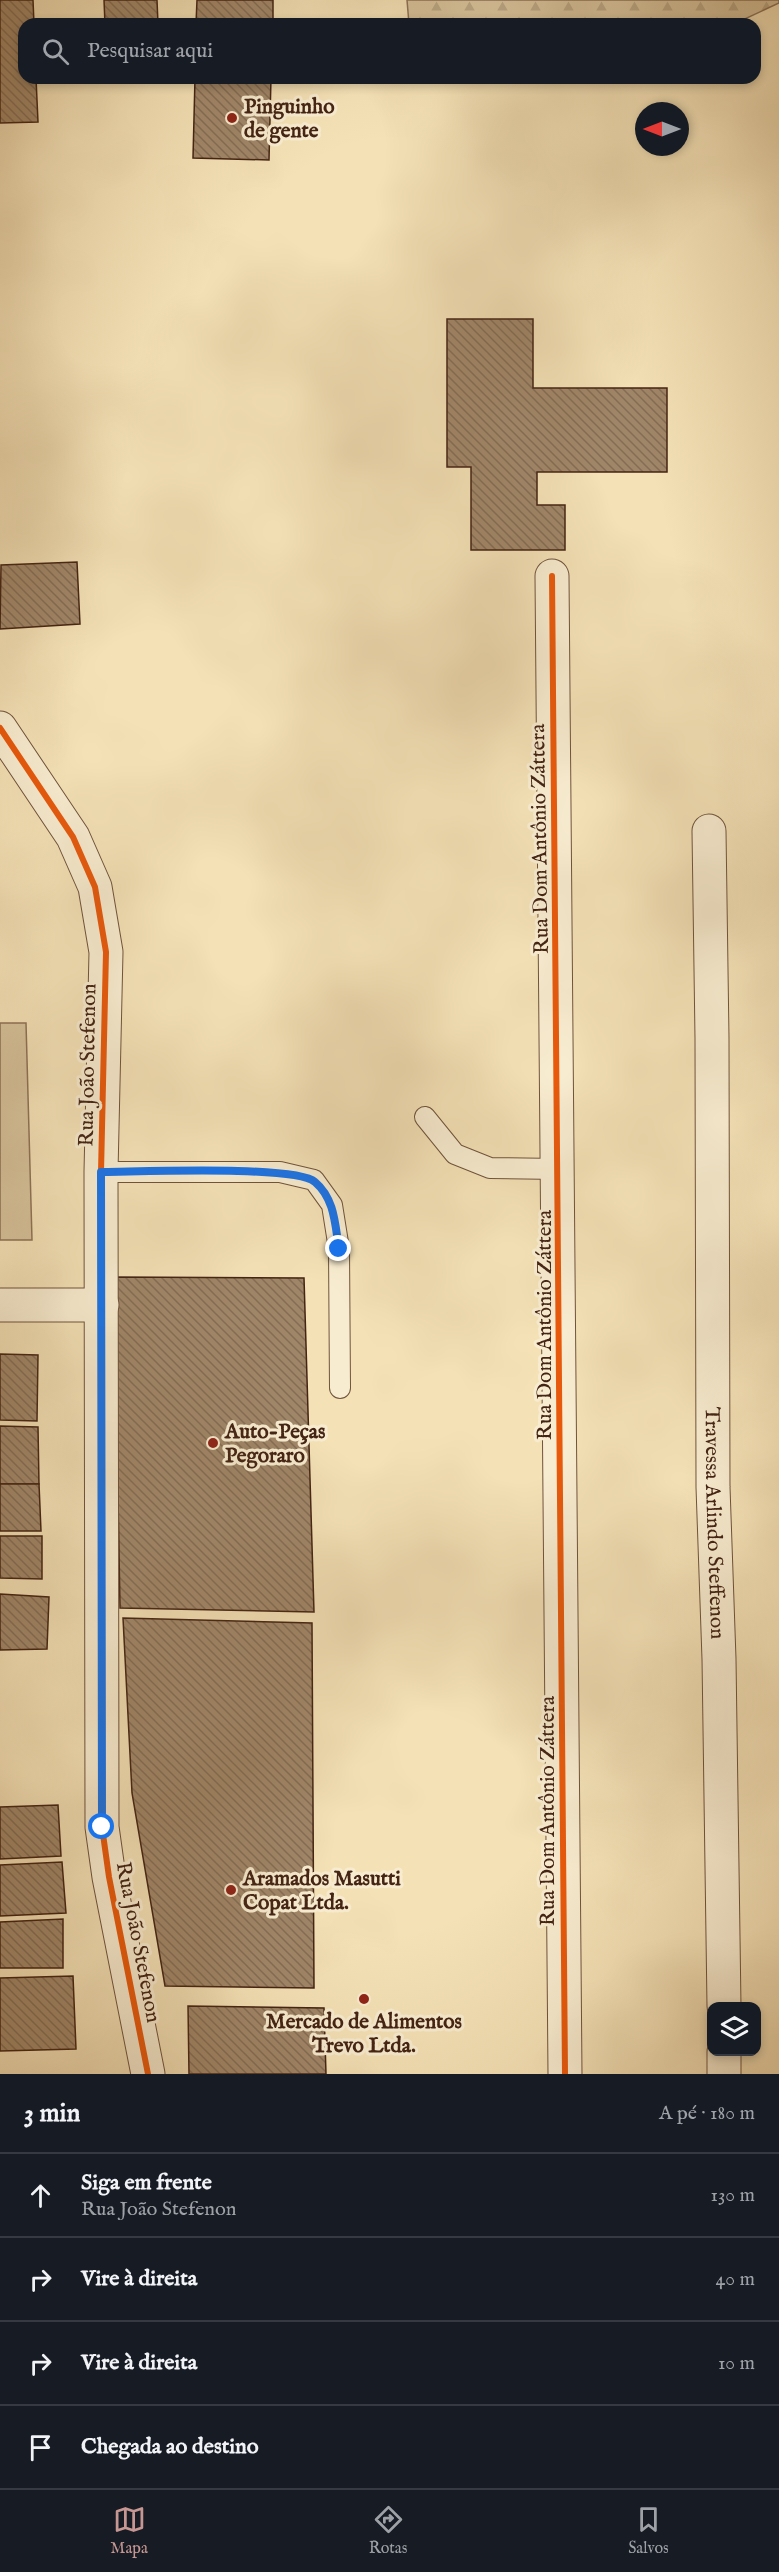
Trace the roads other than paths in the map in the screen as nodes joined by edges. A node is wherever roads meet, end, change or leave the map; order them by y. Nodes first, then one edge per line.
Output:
1 (552, 576) dead end
2 (0, 728) edge
3 (709, 831) dead end
4 (425, 1117) dead end
5 (559, 1169) junction
6 (101, 1172) junction
7 (0, 1305) edge
8 (102, 1305) junction
9 (340, 1388) dead end
10 (724, 2002) edge
11 (724, 2056) edge
12 (148, 2074) edge
13 (565, 2074) edge
14 (724, 2074) edge

1 - 5 street, Rua Dom Antônio Záttera
2 - 6 street, Rua João Stefenon
3 - 10 street, Travessa Arlindo Steffenon
4 - 5 lane
5 - 13 street, Rua Dom Antônio Záttera
6 - 8 street, Rua João Stefenon
6 - 9 lane
7 - 8 street
8 - 12 street, Rua João Stefenon
11 - 14 street

